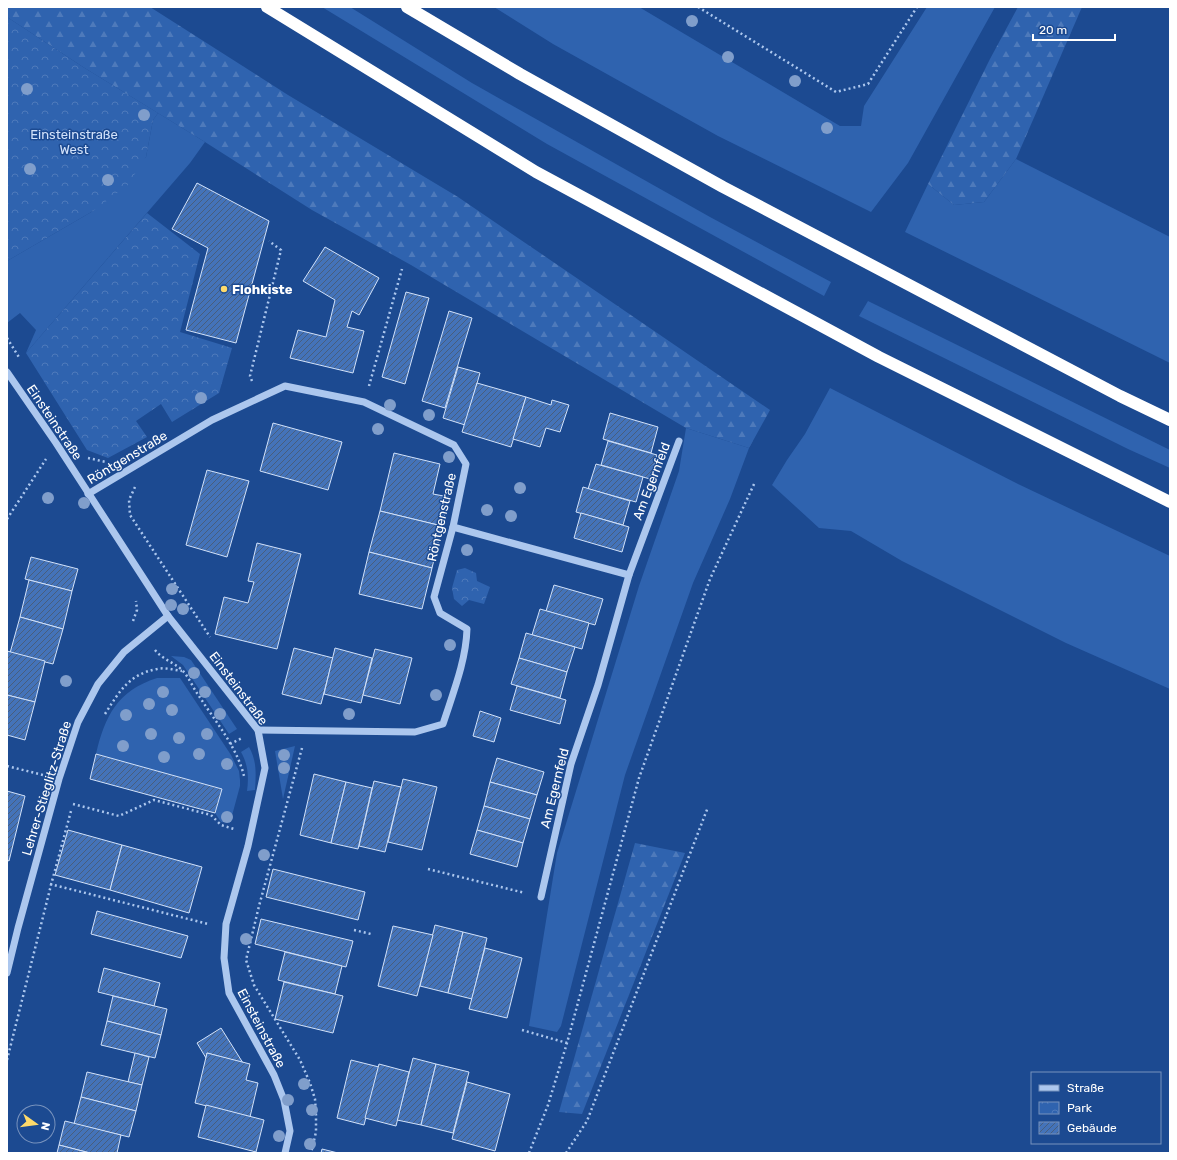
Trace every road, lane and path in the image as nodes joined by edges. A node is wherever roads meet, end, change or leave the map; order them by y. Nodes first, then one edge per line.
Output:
1 (267, 7) edge
2 (407, 7) edge
3 (698, 7) edge
4 (917, 7) edge
5 (269, 241) dead end
6 (402, 269) dead end
7 (7, 338) edge
8 (24, 364) dead end
9 (7, 372) edge
10 (253, 384) dead end
11 (364, 402) junction
12 (1170, 420) edge
13 (679, 441) dead end
14 (56, 443) junction
15 (40, 455) dead end
16 (86, 457) dead end
17 (111, 460) dead end
18 (44, 461) junction
19 (49, 468) dead end
20 (755, 482) dead end
21 (136, 485) dead end
22 (88, 494) junction
23 (1170, 502) edge
24 (7, 518) edge
25 (453, 527) junction
26 (629, 575) junction
27 (135, 598) dead end
28 (168, 616) junction
29 (130, 627) dead end
30 (145, 634) junction
31 (211, 639) dead end
32 (182, 671) junction
33 (102, 717) dead end
34 (258, 730) junction
35 (303, 746) dead end
36 (7, 766) edge
37 (59, 779) junction
38 (245, 779) dead end
39 (708, 807) dead end
40 (235, 829) junction
41 (251, 833) junction
42 (233, 836) dead end
43 (428, 869) dead end
44 (31, 879) junction
45 (51, 884) junction
46 (541, 896) joint
47 (211, 917) dead end
48 (354, 930) dead end
49 (371, 934) dead end
50 (7, 973) edge
51 (522, 1030) dead end
52 (566, 1043) junction
53 (7, 1060) edge
54 (285, 1153) edge
55 (311, 1153) edge
56 (529, 1153) edge
57 (566, 1153) edge

1 - 23 highway
2 - 12 highway
3 - 4 path
5 - 10 path
6 - 11 path
7 - 8 path
9 - 14 street, Einsteinstraße
11 - 22 street, Röntgenstraße
11 - 25 street, Röntgenstraße
13 - 26 street, Am Egernfeld
14 - 18 path
14 - 22 street, Einsteinstraße
15 - 18 path
16 - 17 path
18 - 19 path
18 - 24 path
20 - 52 path
21 - 31 path
22 - 28 street, Einsteinstraße
25 - 26 street
25 - 34 street, Röntgenstraße
26 - 46 street, Am Egernfeld
27 - 29 path
28 - 30 street, Lehrer-Stieglitz-Straße
28 - 34 street, Einsteinstraße
30 - 32 path
30 - 37 street, Lehrer-Stieglitz-Straße
32 - 33 path
32 - 38 path
34 - 41 street, Einsteinstraße
35 - 55 path
36 - 37 path
37 - 44 street, Lehrer-Stieglitz-Straße
39 - 57 path
40 - 41 path
40 - 42 path
40 - 45 path
41 - 54 street, Einsteinstraße
43 - 46 path
44 - 45 path
44 - 50 street, Lehrer-Stieglitz-Straße
45 - 47 path
45 - 53 path
48 - 49 path
51 - 52 path
52 - 56 path

